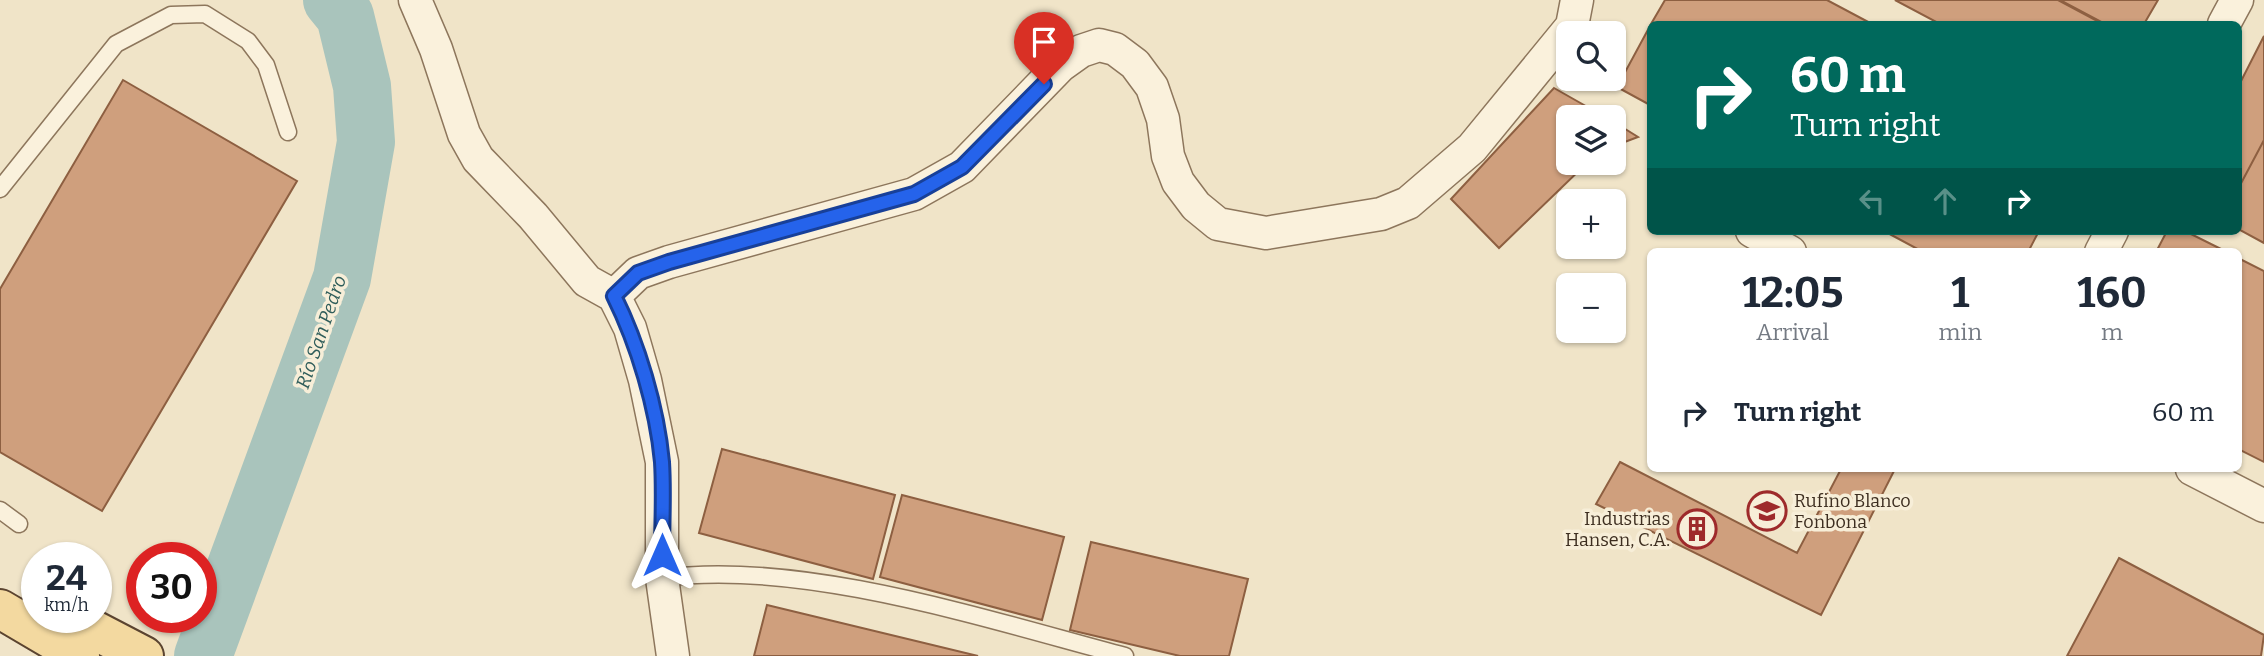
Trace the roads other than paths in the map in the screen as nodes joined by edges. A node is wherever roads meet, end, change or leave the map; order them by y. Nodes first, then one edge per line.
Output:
1 (415, 0) edge
2 (1577, 0) edge
3 (2237, 0) edge
4 (2226, 21) edge
5 (288, 132) dead end
6 (0, 189) edge
7 (1759, 235) edge
8 (1783, 248) edge
9 (614, 296) junction
10 (2198, 472) edge
11 (2264, 506) edge
12 (0, 510) edge
13 (19, 523) dead end
14 (663, 578) junction
15 (0, 581) edge
16 (21, 592) edge
17 (0, 609) edge
18 (93, 646) edge
19 (144, 656) edge
20 (673, 656) edge
21 (1125, 656) edge

1 - 9 street
2 - 9 street
3 - 4 street
5 - 6 lane
7 - 8 street
9 - 14 street
10 - 11 street
12 - 13 lane
14 - 20 street
14 - 21 lane
15 - 16 main road
17 - 18 main road
18 - 19 main road

